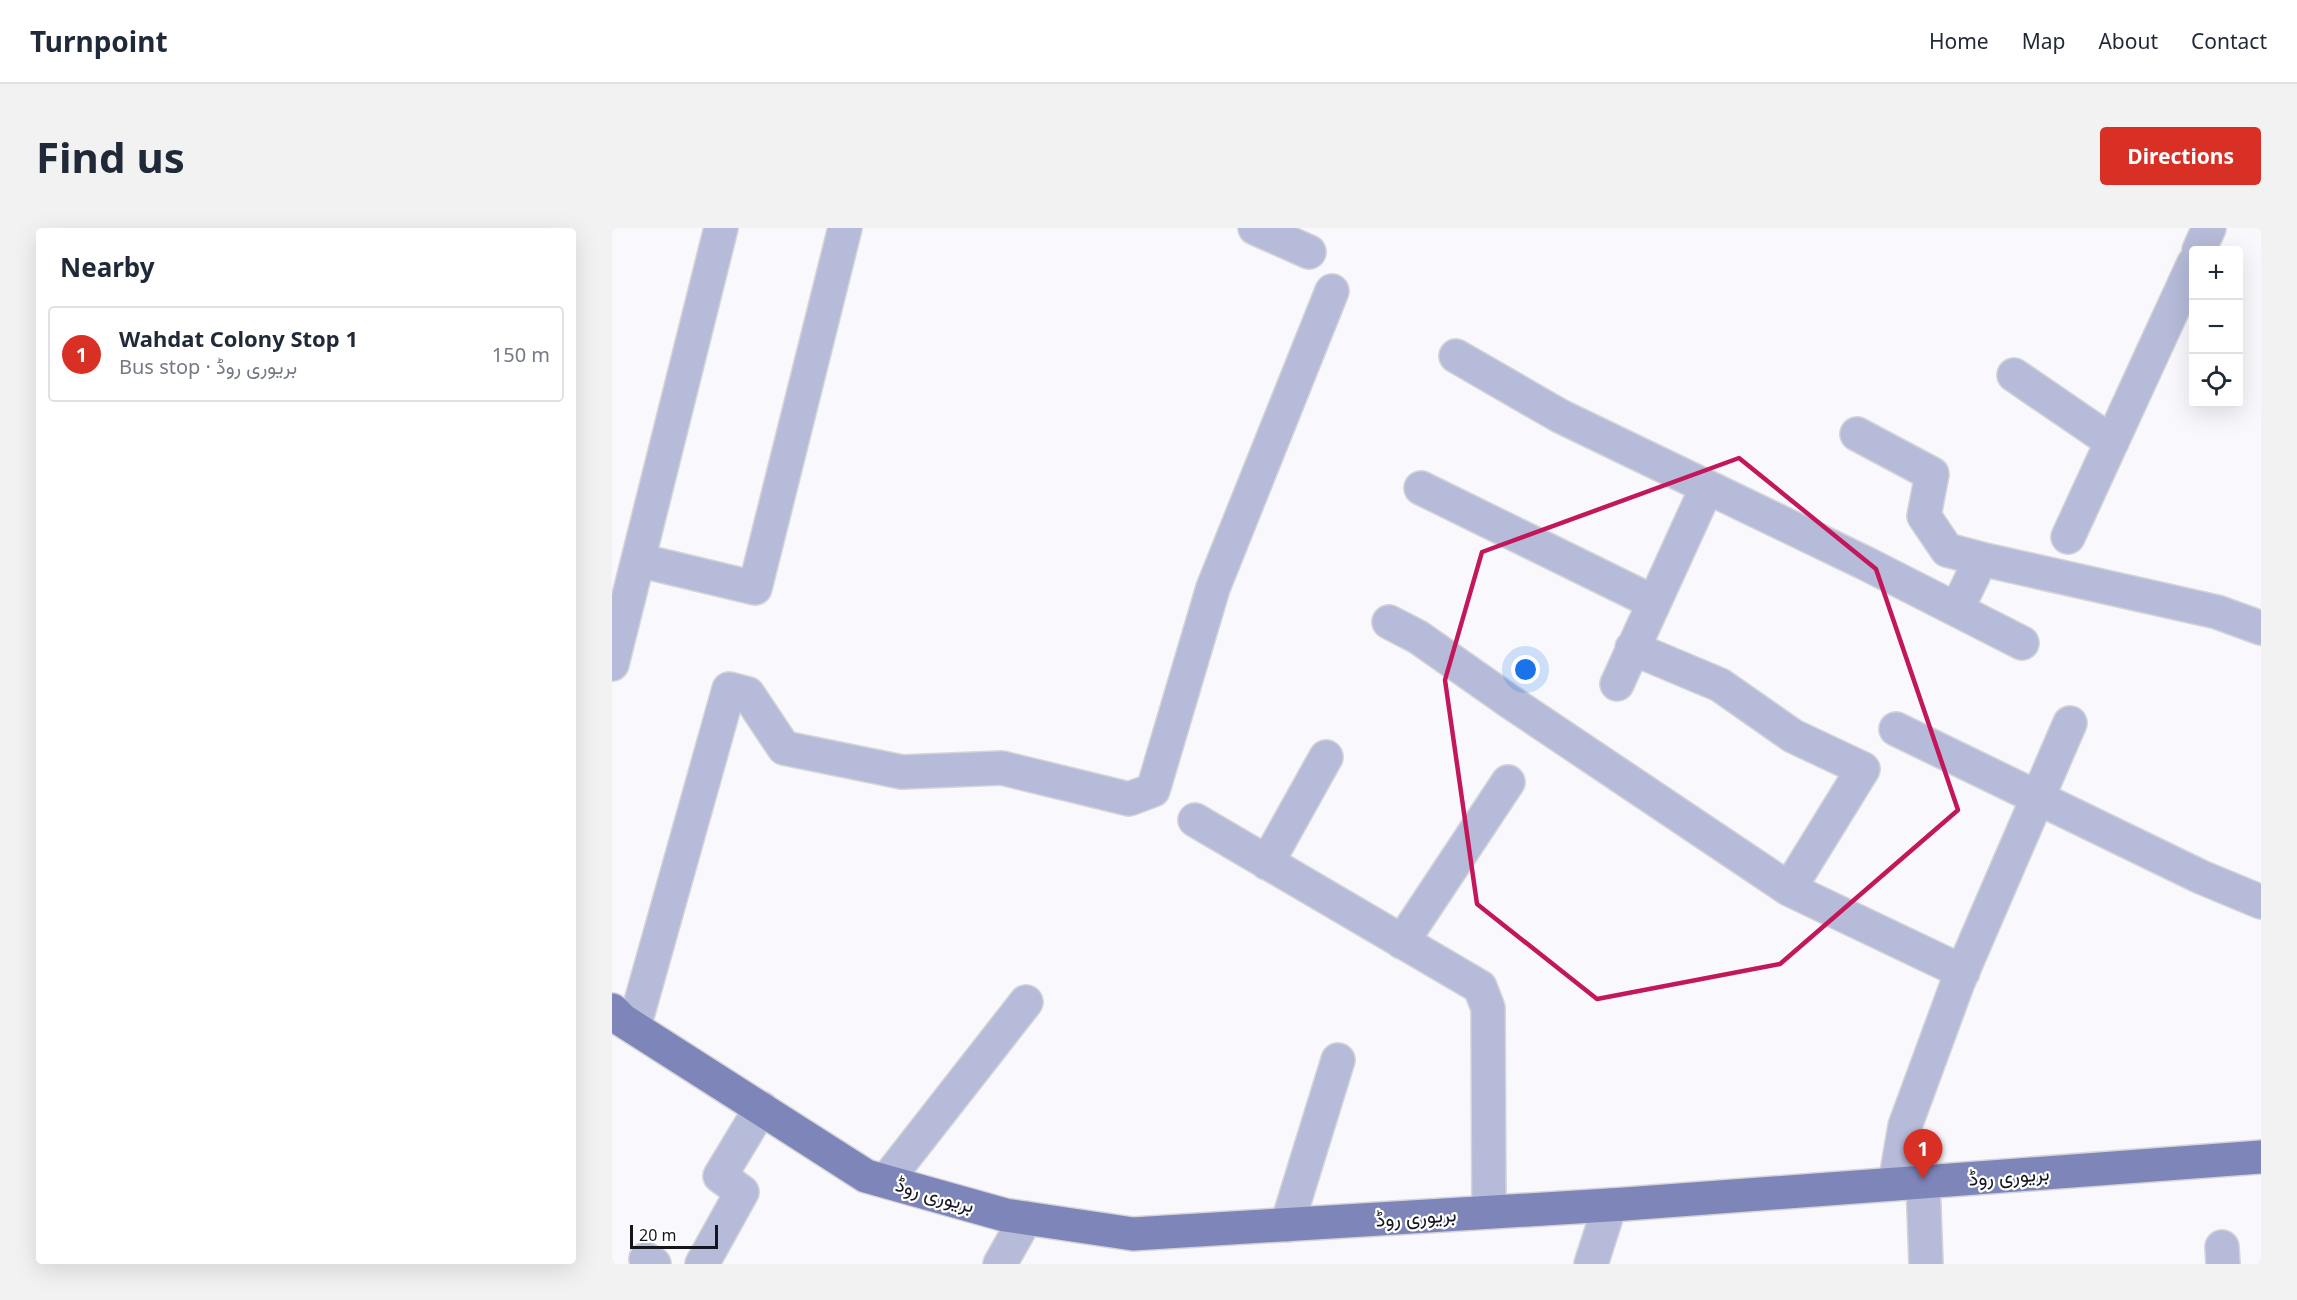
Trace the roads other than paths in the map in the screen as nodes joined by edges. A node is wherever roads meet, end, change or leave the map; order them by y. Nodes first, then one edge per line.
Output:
1 (721, 228) edge
2 (845, 228) edge
3 (1255, 228) edge
4 (2209, 228) edge
5 (2201, 246) edge
6 (1309, 252) dead end
7 (2189, 272) edge
8 (1332, 291) dead end
9 (1456, 356) dead end
10 (2014, 375) dead end
11 (1857, 434) dead end
12 (2112, 442) junction
13 (1707, 487) junction
14 (1421, 488) dead end
15 (2068, 537) dead end
16 (1981, 559) junction
17 (638, 560) junction
18 (1653, 602) junction
19 (1957, 609) junction
20 (1389, 622) dead end
21 (616, 627) edge
22 (2261, 628) edge
23 (2022, 643) dead end
24 (1632, 648) junction
25 (612, 664) edge
26 (1617, 684) dead end
27 (2070, 723) dead end
28 (1896, 729) dead end
29 (1326, 757) dead end
30 (1508, 782) dead end
31 (2039, 798) junction
32 (1195, 820) dead end
33 (1267, 863) junction
34 (1789, 889) junction
35 (2261, 902) edge
36 (1402, 942) junction
37 (1963, 972) junction
38 (1026, 1002) dead end
39 (618, 1022) edge
40 (1338, 1060) dead end
41 (761, 1108) junction
42 (2261, 1157) edge
43 (886, 1181) junction
44 (1909, 1183) junction
45 (1610, 1204) junction
46 (1489, 1212) junction
47 (1026, 1218) junction
48 (1287, 1225) junction
49 (702, 1264) edge
50 (1000, 1264) edge
51 (1591, 1264) edge
52 (1926, 1264) edge

1 - 17 street
2 - 17 street
3 - 6 street
4 - 5 street
7 - 12 street
8 - 39 street
9 - 13 street
10 - 12 street
11 - 16 street
12 - 15 street
13 - 18 street
13 - 19 street
14 - 18 street
16 - 19 street
16 - 22 street
17 - 21 street
18 - 24 street
19 - 23 street
20 - 34 street
21 - 25 street
24 - 26 street
24 - 34 street
27 - 31 street
28 - 31 street
29 - 33 street
30 - 36 street
31 - 35 street
31 - 37 street
32 - 33 street
33 - 36 street
34 - 37 street
36 - 46 street
37 - 44 street
38 - 43 street
39 - 41 main road, بریوری روڈ
40 - 48 street
41 - 43 main road, بریوری روڈ
41 - 49 street
42 - 44 main road, بریوری روڈ
43 - 47 main road, بریوری روڈ
44 - 45 main road, بریوری روڈ
44 - 52 street
45 - 46 main road, بریوری روڈ
45 - 51 street
46 - 48 main road, بریوری روڈ
47 - 48 main road, بریوری روڈ
47 - 50 street

